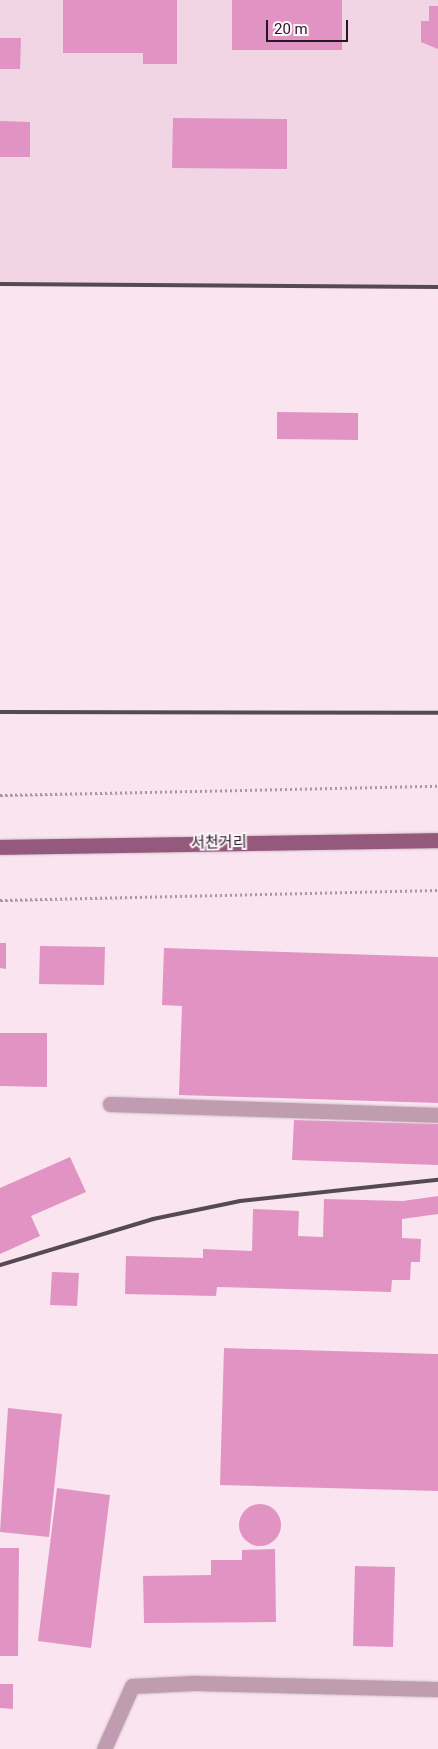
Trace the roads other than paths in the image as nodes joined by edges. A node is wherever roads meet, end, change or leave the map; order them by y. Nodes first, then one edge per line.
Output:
1 (438, 840) edge
2 (0, 847) edge
3 (110, 1104) dead end
4 (438, 1115) edge
5 (438, 1689) edge
6 (104, 1749) edge

1 - 2 main road, 서천거리
3 - 4 street
5 - 6 street

